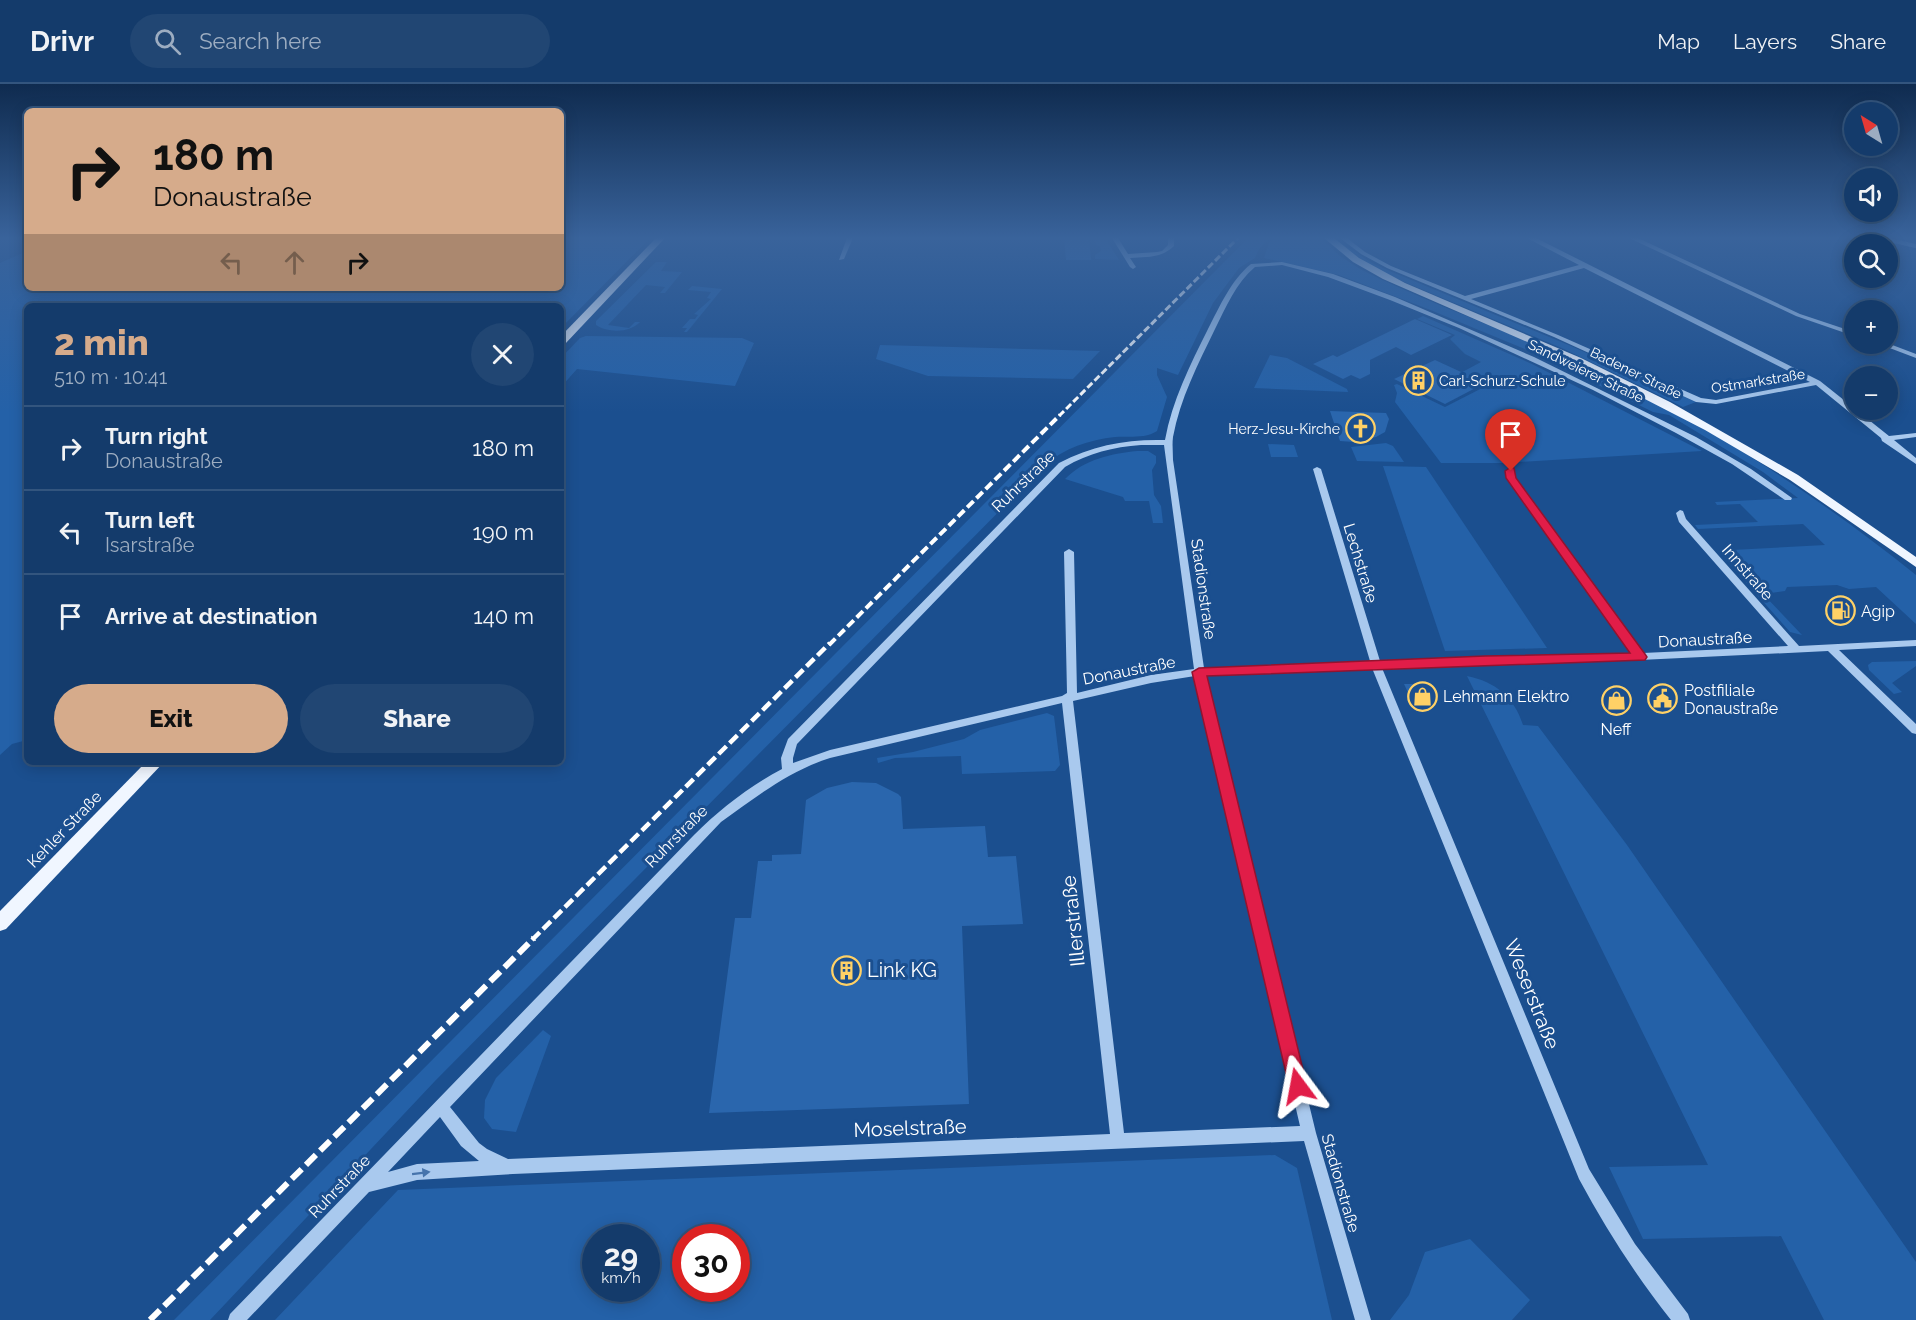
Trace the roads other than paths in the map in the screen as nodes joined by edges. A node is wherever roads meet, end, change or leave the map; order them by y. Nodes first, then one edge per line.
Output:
1 (606, 296) edge
2 (1230, 296) edge
3 (1383, 296) edge
4 (1427, 296) edge
5 (1460, 296) edge
6 (1475, 296) edge
7 (1643, 296) edge
8 (1755, 296) edge
9 (1466, 298) junction
10 (1844, 331) edge
11 (564, 339) edge
12 (1898, 350) edge
13 (1916, 356) edge
14 (1817, 383) junction
15 (1916, 435) edge
16 (1885, 439) junction
17 (1168, 443) junction
18 (1916, 462) edge
19 (1317, 469) dead end
20 (1511, 471) dead end
21 (1788, 498) dead end
22 (1680, 513) dead end
23 (1069, 552) dead end
24 (1916, 563) edge
25 (1916, 643) edge
26 (1830, 647) junction
27 (1796, 649) junction
28 (1640, 657) junction
29 (1376, 666) junction
30 (1199, 672) junction
31 (1070, 697) junction
32 (1916, 730) edge
33 (153, 765) edge
34 (788, 770) junction
35 (0, 923) edge
36 (441, 1106) junction
37 (1309, 1132) junction
38 (1118, 1141) junction
39 (513, 1166) junction
40 (364, 1186) junction
41 (236, 1320) edge
42 (1363, 1320) edge
43 (1682, 1320) edge

1 - 11 main road
2 - 17 street, Stadionstraße
3 - 21 street, Sandweierer Straße
4 - 24 main road, Badener Straße
5 - 9 street, Ostmarkstraße
6 - 9 street
7 - 14 street
8 - 10 street
9 - 14 street, Ostmarkstraße
12 - 13 street
14 - 16 street
15 - 16 street
16 - 18 street
17 - 30 street, Stadionstraße
17 - 34 street, Ruhrstraße
19 - 29 street, Lechstraße
20 - 28 street
22 - 27 street, Innstraße
23 - 31 street, Illerstraße
25 - 26 street, Donaustraße
26 - 27 street, Donaustraße
26 - 32 street
27 - 28 street, Donaustraße
28 - 29 street, Donaustraße
29 - 30 street, Donaustraße
29 - 43 street, Weserstraße
30 - 31 street, Donaustraße
30 - 37 street, Stadionstraße
31 - 34 street, Donaustraße
31 - 38 street, Illerstraße
33 - 35 main road, Kehler Straße
34 - 36 street, Ruhrstraße
36 - 39 street, Moselstraße
36 - 40 street, Ruhrstraße
37 - 38 street, Moselstraße
37 - 42 street, Stadionstraße
38 - 39 street, Moselstraße
40 -> 39 street, Moselstraße
40 - 41 street, Ruhrstraße

